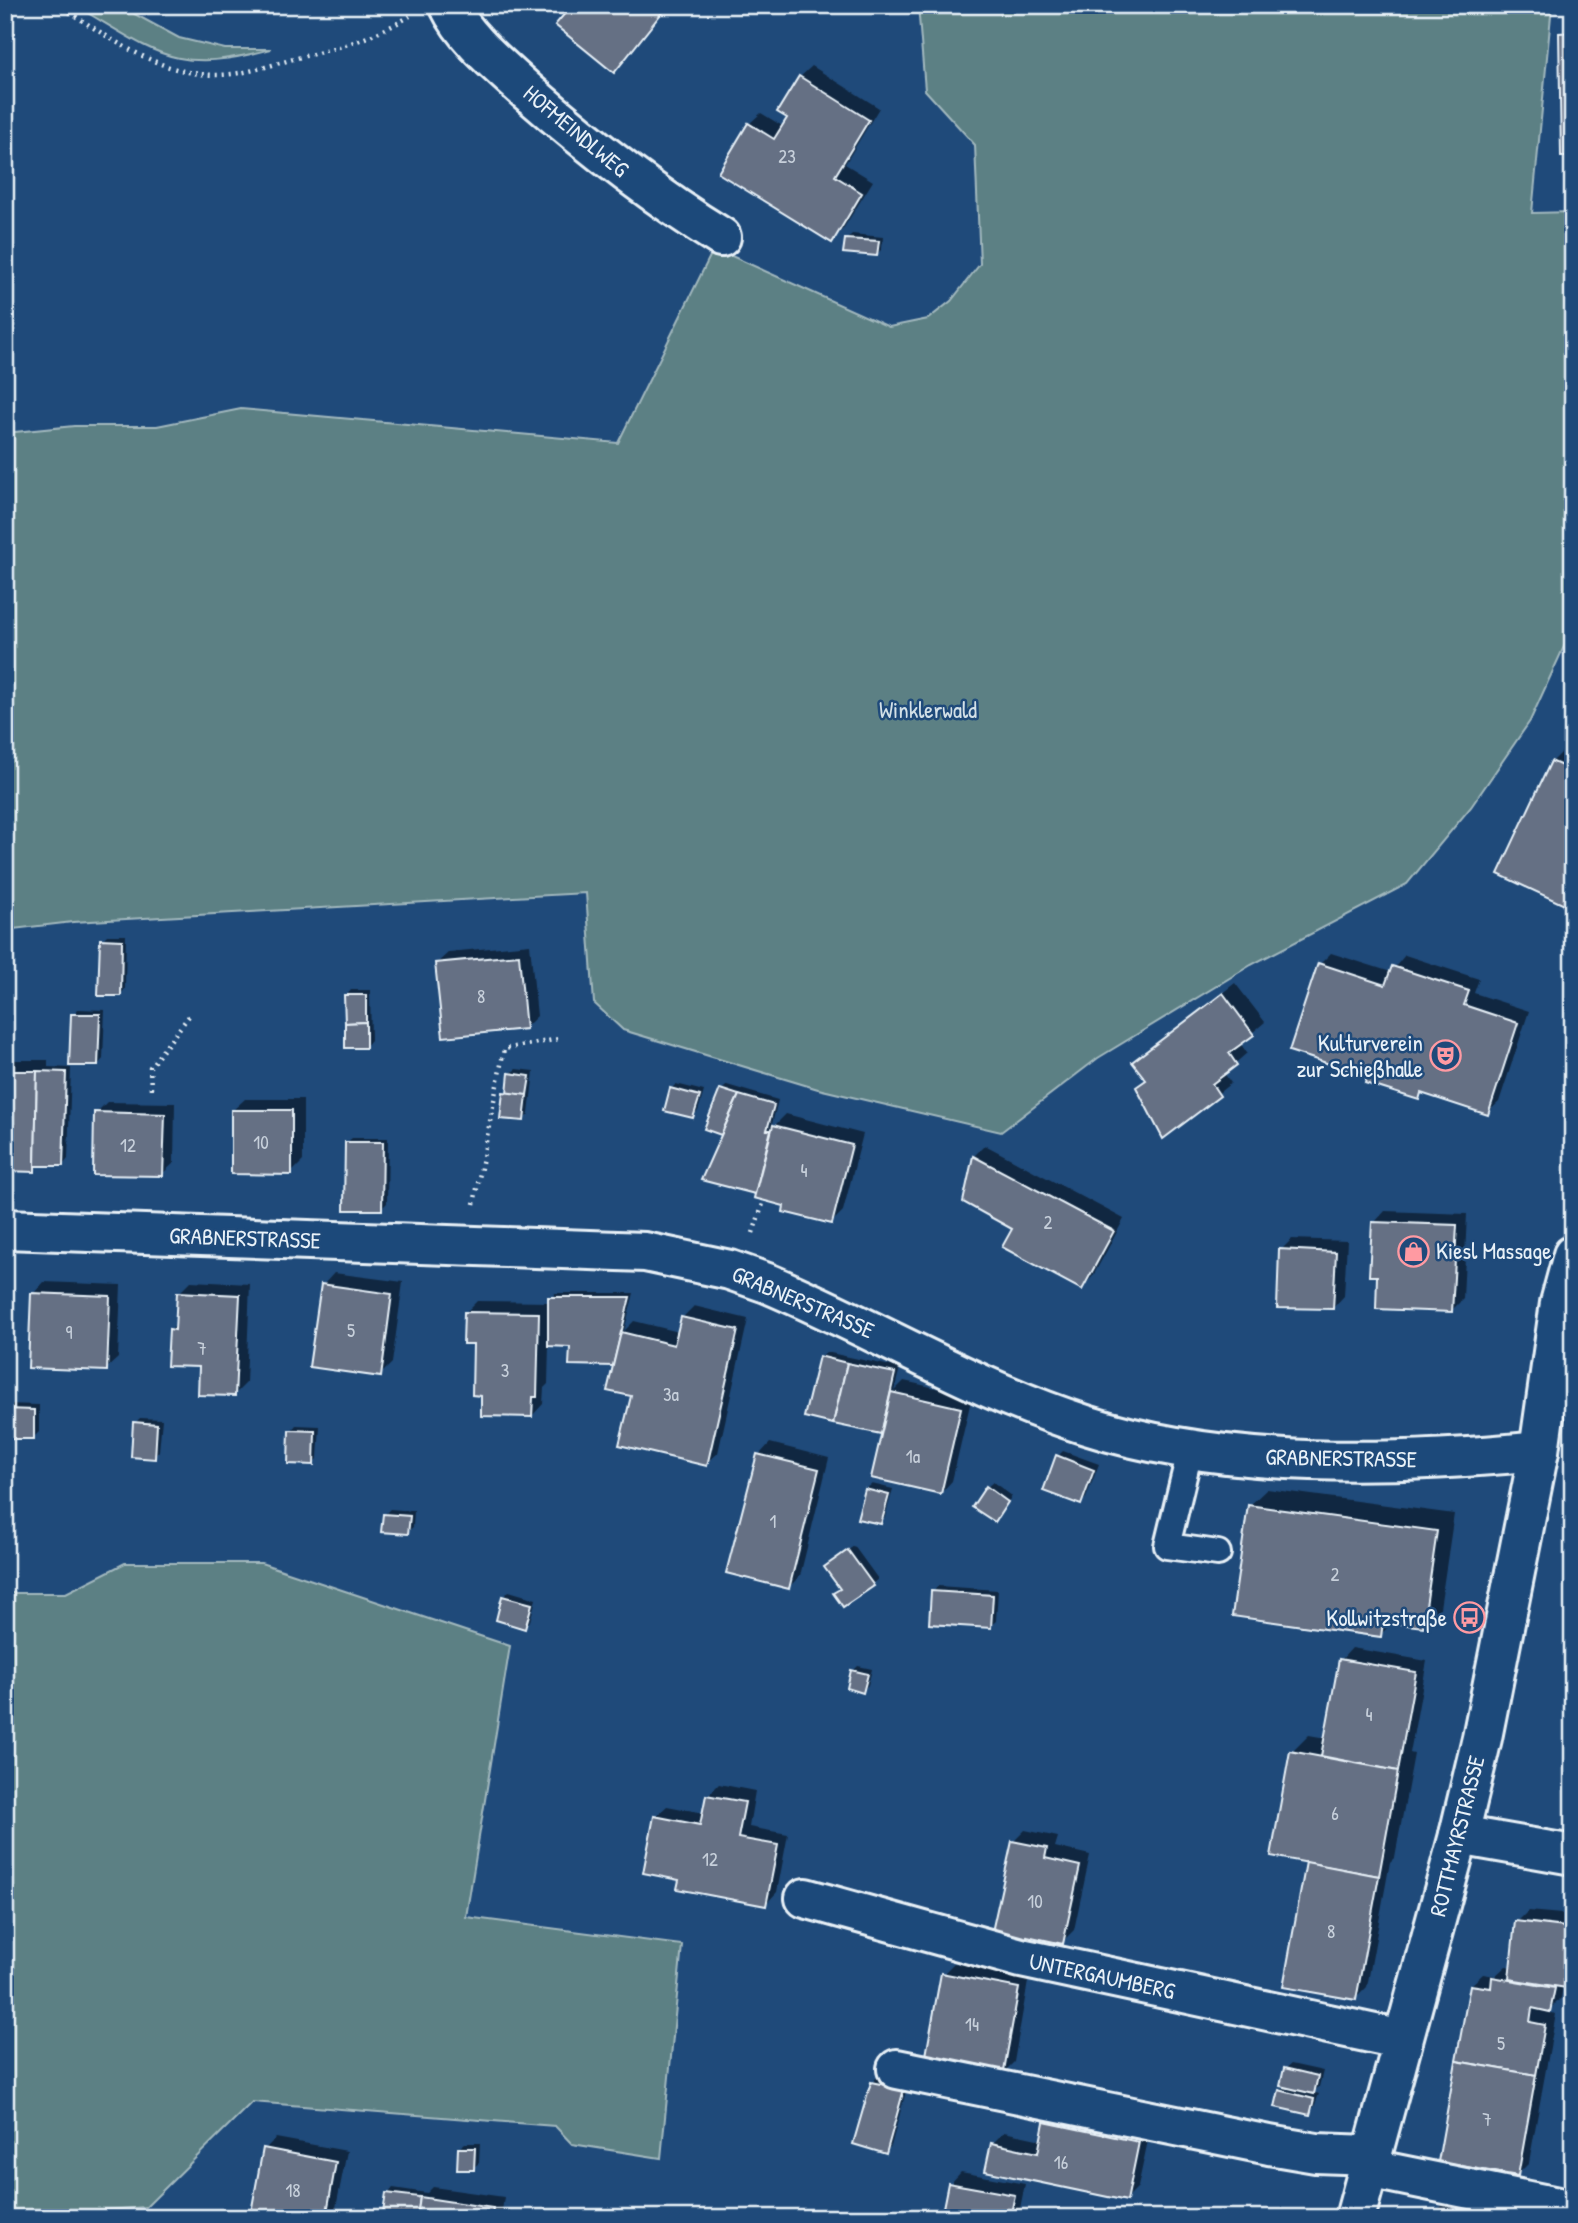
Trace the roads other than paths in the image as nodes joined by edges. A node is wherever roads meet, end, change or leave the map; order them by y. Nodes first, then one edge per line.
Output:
1 (431, 9) edge
2 (721, 237) dead end
3 (5, 1230) edge
4 (1573, 1255) edge
5 (1562, 1369) edge
6 (1191, 1447) junction
7 (1539, 1451) junction
8 (1218, 1553) dead end
9 (1459, 1835) junction
10 (1573, 1854) edge
11 (805, 1898) dead end
12 (1403, 2040) junction
13 (897, 2069) dead end
14 (1369, 2162) junction
15 (1573, 2210) edge
16 (1355, 2218) edge

1 - 2 street, HOFMEINDLWEG
3 - 6 street, GRABNERSTRASSE
4 - 5 street, ROTTMAYRSTRASSE
5 - 7 street, ROTTMAYRSTRASSE
6 - 7 street, GRABNERSTRASSE
6 - 8 lane
7 - 9 street, ROTTMAYRSTRASSE
9 - 10 street
9 - 12 street, ROTTMAYRSTRASSE
11 - 12 street, UNTERGAUMBERG
12 - 14 street, ROTTMAYRSTRASSE
13 - 14 street
14 - 15 street
14 - 16 street, ROTTMAYRSTRASSE

